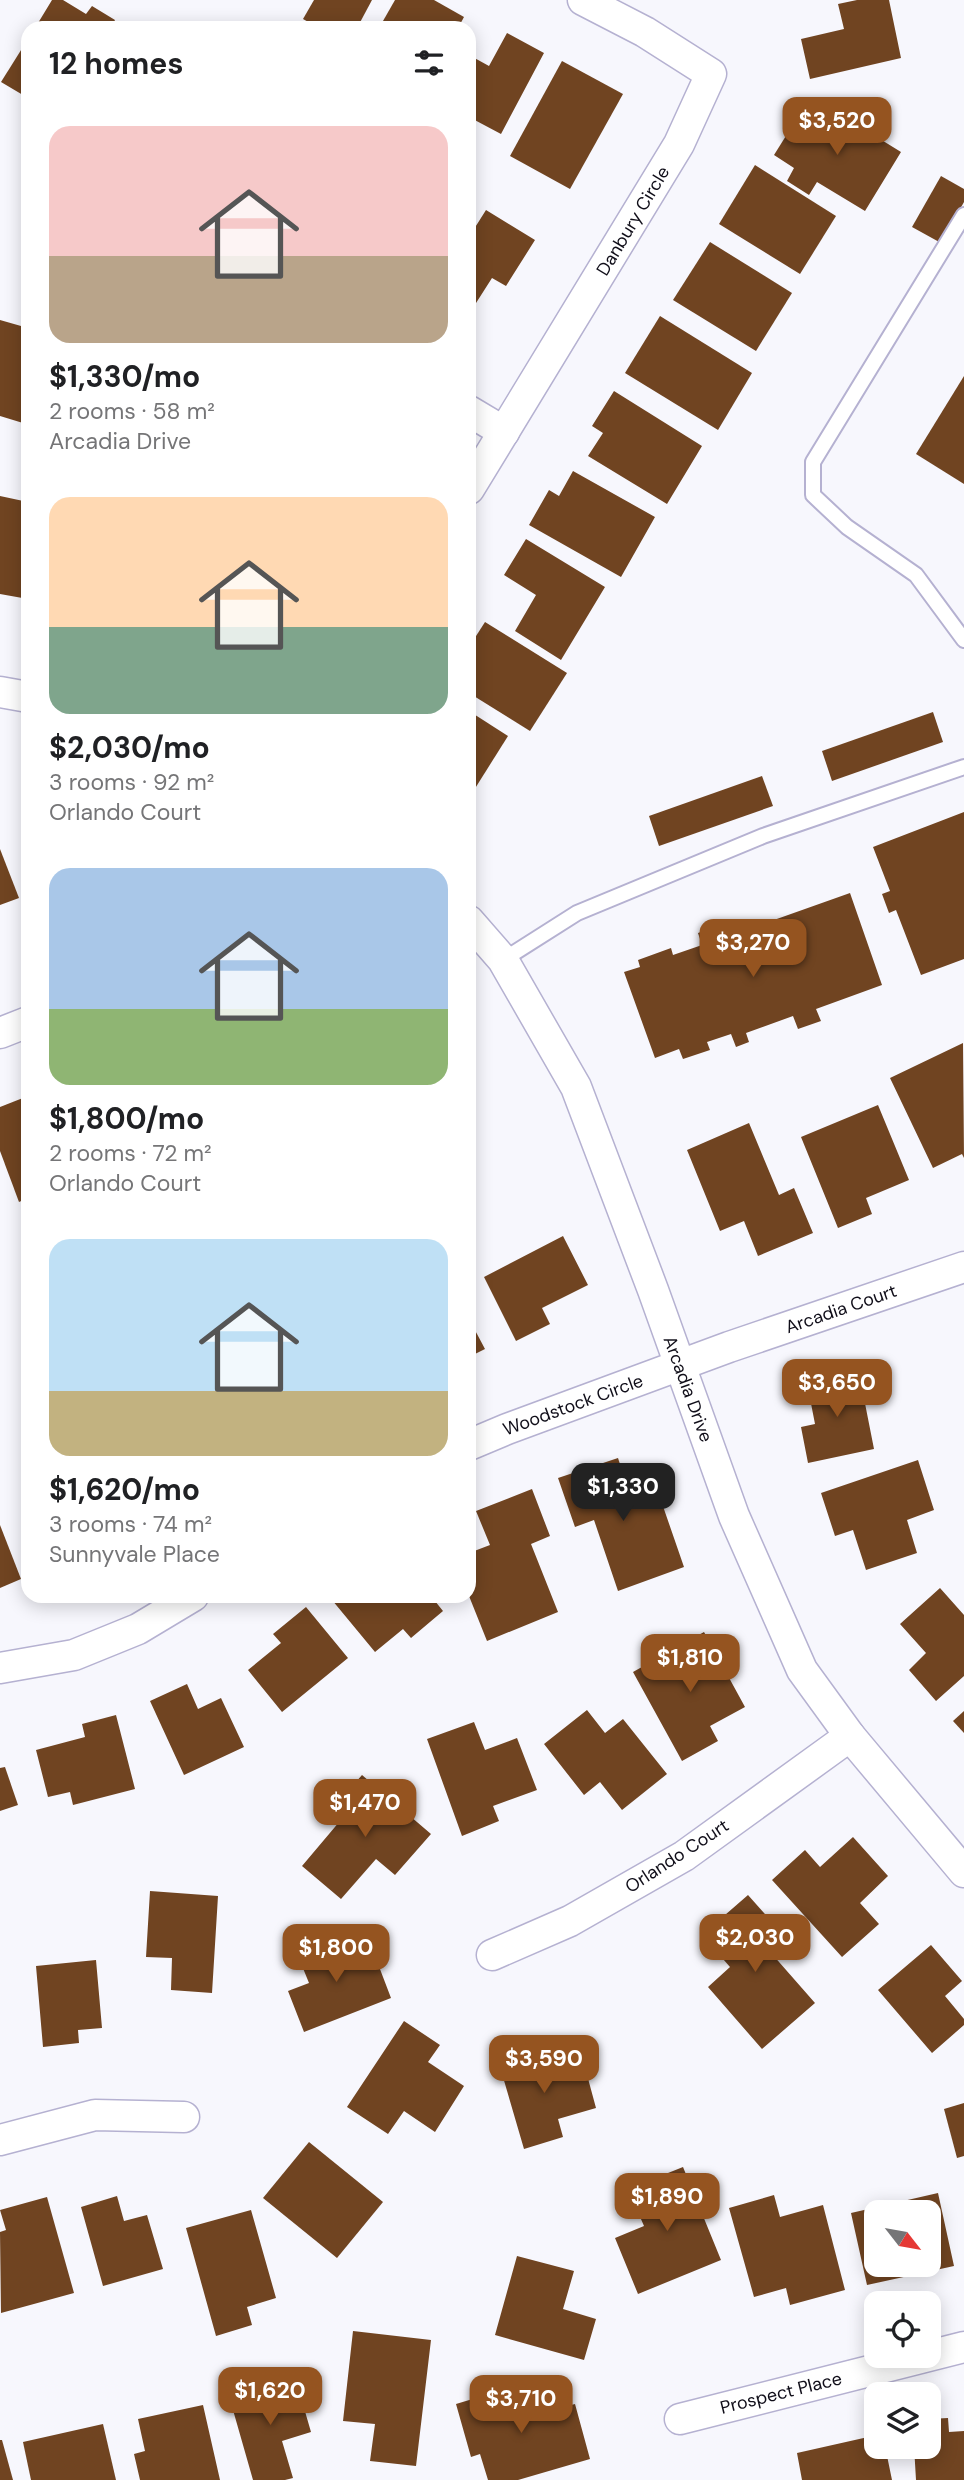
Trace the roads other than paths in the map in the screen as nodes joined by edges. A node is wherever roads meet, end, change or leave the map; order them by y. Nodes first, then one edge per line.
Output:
1 (583, 0) edge
2 (964, 215) edge
3 (476, 415) edge
4 (504, 432) junction
5 (476, 478) edge
6 (964, 639) edge
7 (0, 692) edge
8 (21, 696) edge
9 (964, 767) edge
10 (476, 929) edge
11 (503, 960) junction
12 (21, 1025) edge
13 (0, 1033) edge
14 (964, 1267) edge
15 (679, 1366) junction
16 (476, 1442) edge
17 (181, 1603) edge
18 (0, 1668) edge
19 (850, 1735) junction
20 (964, 1872) edge
21 (492, 1955) dead end
22 (184, 2116) dead end
23 (0, 2140) edge
24 (964, 2347) edge
25 (680, 2419) dead end

1 - 4 street, Danbury Circle
2 - 6 lane
3 - 4 street
4 - 5 street, Danbury Circle
7 - 8 street
9 - 11 lane
10 - 11 street, Arcadia Drive
11 - 15 street, Arcadia Drive
12 - 13 street
14 - 15 street, Arcadia Court
15 - 16 street, Woodstock Circle
15 - 19 street, Arcadia Drive
17 - 18 street
19 - 20 street, Arcadia Drive
19 - 21 street, Orlando Court
22 - 23 street
24 - 25 street, Prospect Place

